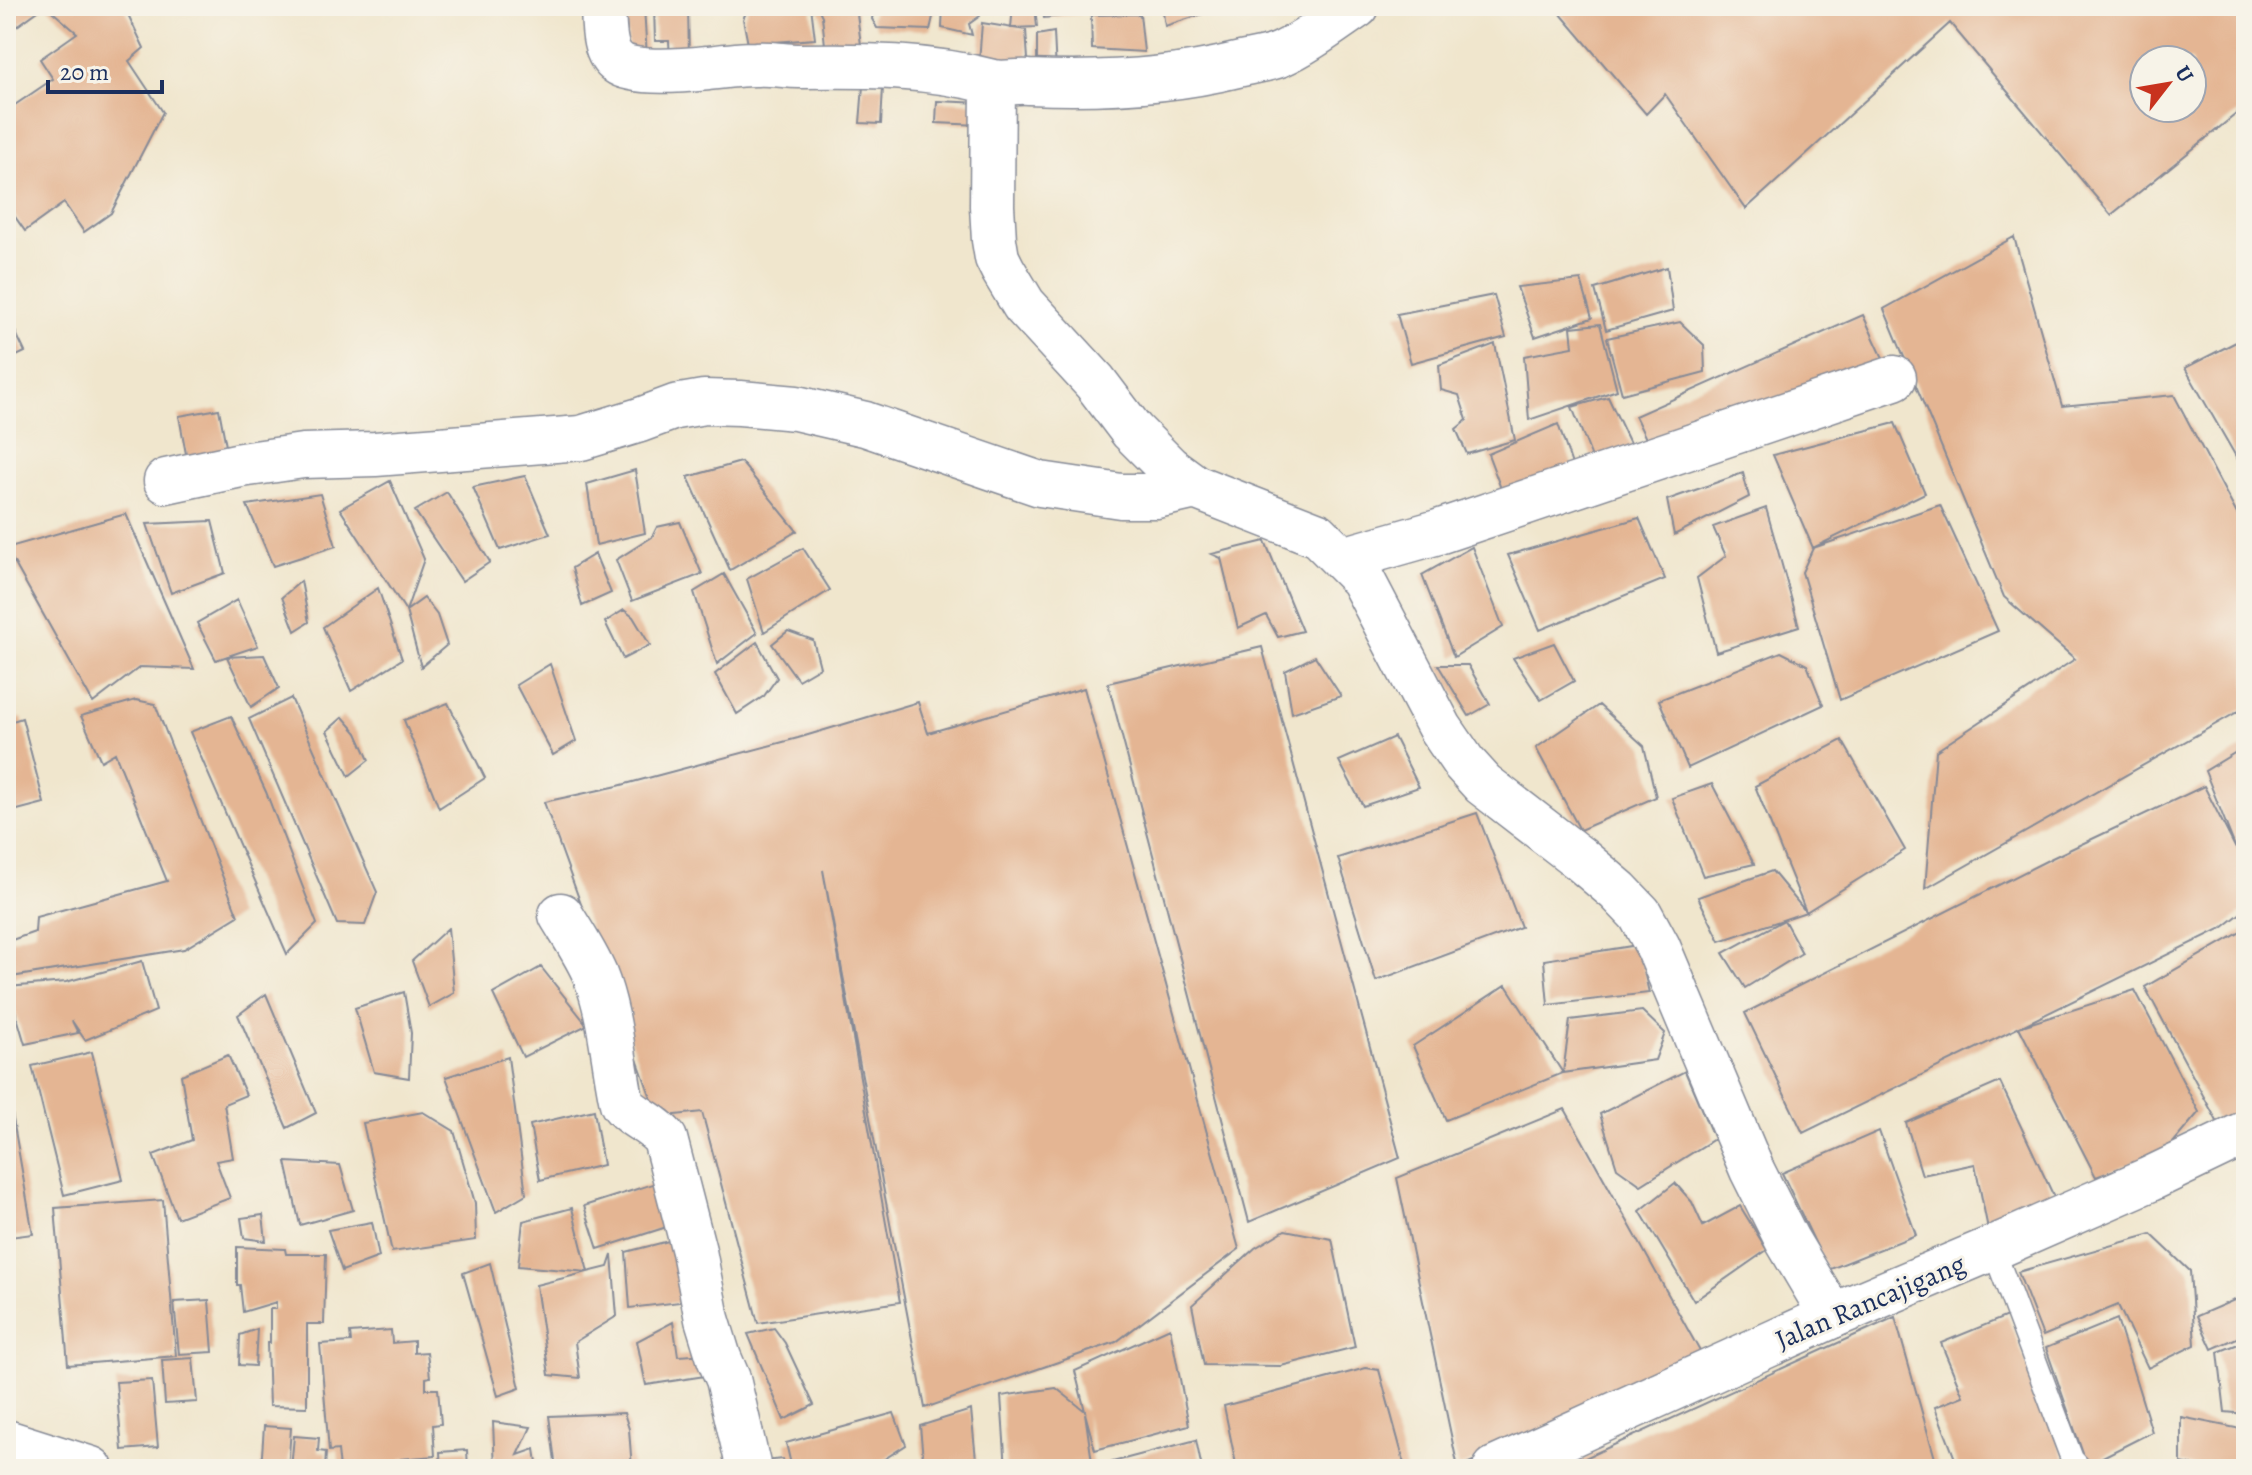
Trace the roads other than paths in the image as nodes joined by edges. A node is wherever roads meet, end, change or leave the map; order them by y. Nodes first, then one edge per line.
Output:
1 (603, 6) edge
2 (1357, 6) edge
3 (993, 82) junction
4 (1894, 378) dead end
5 (166, 481) dead end
6 (1195, 487) junction
7 (1343, 559) junction
8 (561, 915) dead end
9 (2246, 1133) edge
10 (1993, 1248) junction
11 (1832, 1316) junction
12 (6, 1442) edge
13 (91, 1469) edge
14 (749, 1469) edge
15 (1495, 1469) edge
16 (2081, 1469) edge

1 - 3 street
2 - 3 street
3 - 6 street
4 - 7 street
5 - 6 street
6 - 7 street
7 - 11 street
8 - 14 street
9 - 10 street, Jalan Rancajigang
10 - 11 street, Jalan Rancajigang
10 - 16 lane
11 - 15 street, Jalan Rancajigang
12 - 13 street

